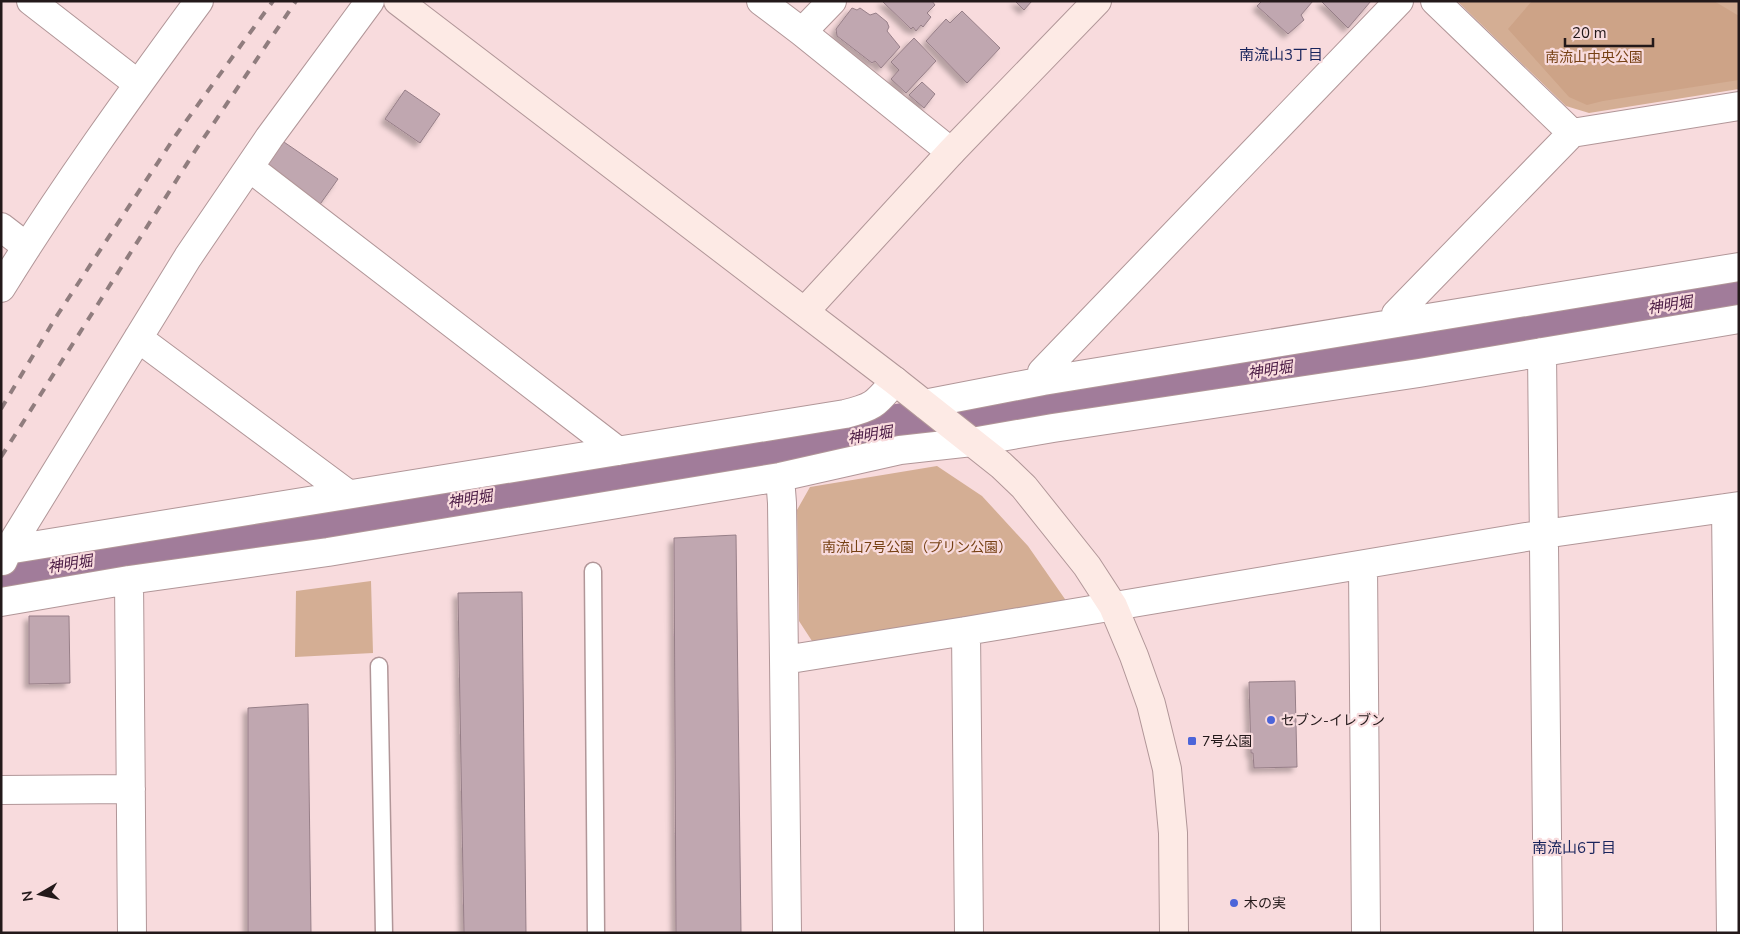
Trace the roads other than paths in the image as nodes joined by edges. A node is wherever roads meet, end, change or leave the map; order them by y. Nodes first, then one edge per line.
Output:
1 (31, 1) edge
2 (199, 1) edge
3 (370, 1) edge
4 (398, 1) edge
5 (761, 1) edge
6 (832, 1) edge
7 (1097, 1) edge
8 (1399, 1) edge
9 (1435, 1) edge
10 (802, 32) junction
11 (138, 84) junction
12 (1739, 106) edge
13 (1572, 133) junction
14 (951, 152) junction
15 (250, 168) junction
16 (1, 227) edge
17 (27, 247) junction
18 (1739, 267) edge
19 (1, 288) edge
20 (805, 311) junction
21 (1739, 319) edge
22 (1397, 323) junction
23 (138, 338) junction
24 (1542, 352) junction
25 (895, 380) junction
26 (1043, 381) junction
27 (928, 407) junction
28 (969, 439) junction
29 (618, 451) junction
30 (780, 477) junction
31 (348, 494) junction
32 (1732, 507) edge
33 (1544, 534) junction
34 (4, 555) edge
35 (1363, 565) junction
36 (593, 571) dead end
37 (129, 580) junction
38 (1, 602) edge
39 (1113, 606) junction
40 (966, 631) junction
41 (784, 660) junction
42 (379, 666) dead end
43 (131, 789) junction
44 (1, 790) edge
45 (132, 933) edge
46 (384, 933) edge
47 (596, 933) edge
48 (788, 933) edge
49 (970, 933) edge
50 (1174, 933) edge
51 (1366, 933) edge
52 (1548, 933) edge
53 (1731, 933) edge

1 - 11 street
2 - 11 street
3 - 15 street
4 - 20 street
5 - 10 street
6 - 10 street
7 - 14 street
8 - 26 street
9 - 13 street
10 - 14 street
11 - 17 street
12 - 13 street
13 - 22 street
14 - 20 street
15 - 23 street
15 - 29 street
16 - 17 street
17 - 19 street
18 - 22 street
20 - 25 street
21 - 24 street
22 - 26 street
23 - 31 street
23 - 34 street
24 - 28 street
24 - 33 street
25 - 27 street
25 - 29 street
26 - 27 street
27 - 28 street
28 - 30 street
28 - 39 street
29 - 31 street
30 - 37 street
30 - 41 street
31 - 34 street
32 - 33 street
32 - 53 street
33 - 35 street
33 - 52 street
35 - 39 street
35 - 51 street
36 - 47 lane
37 - 38 street
37 - 43 street
39 - 40 street
39 - 50 street
40 - 41 street
40 - 49 street
41 - 48 street
42 - 46 lane
43 - 44 street
43 - 45 street

